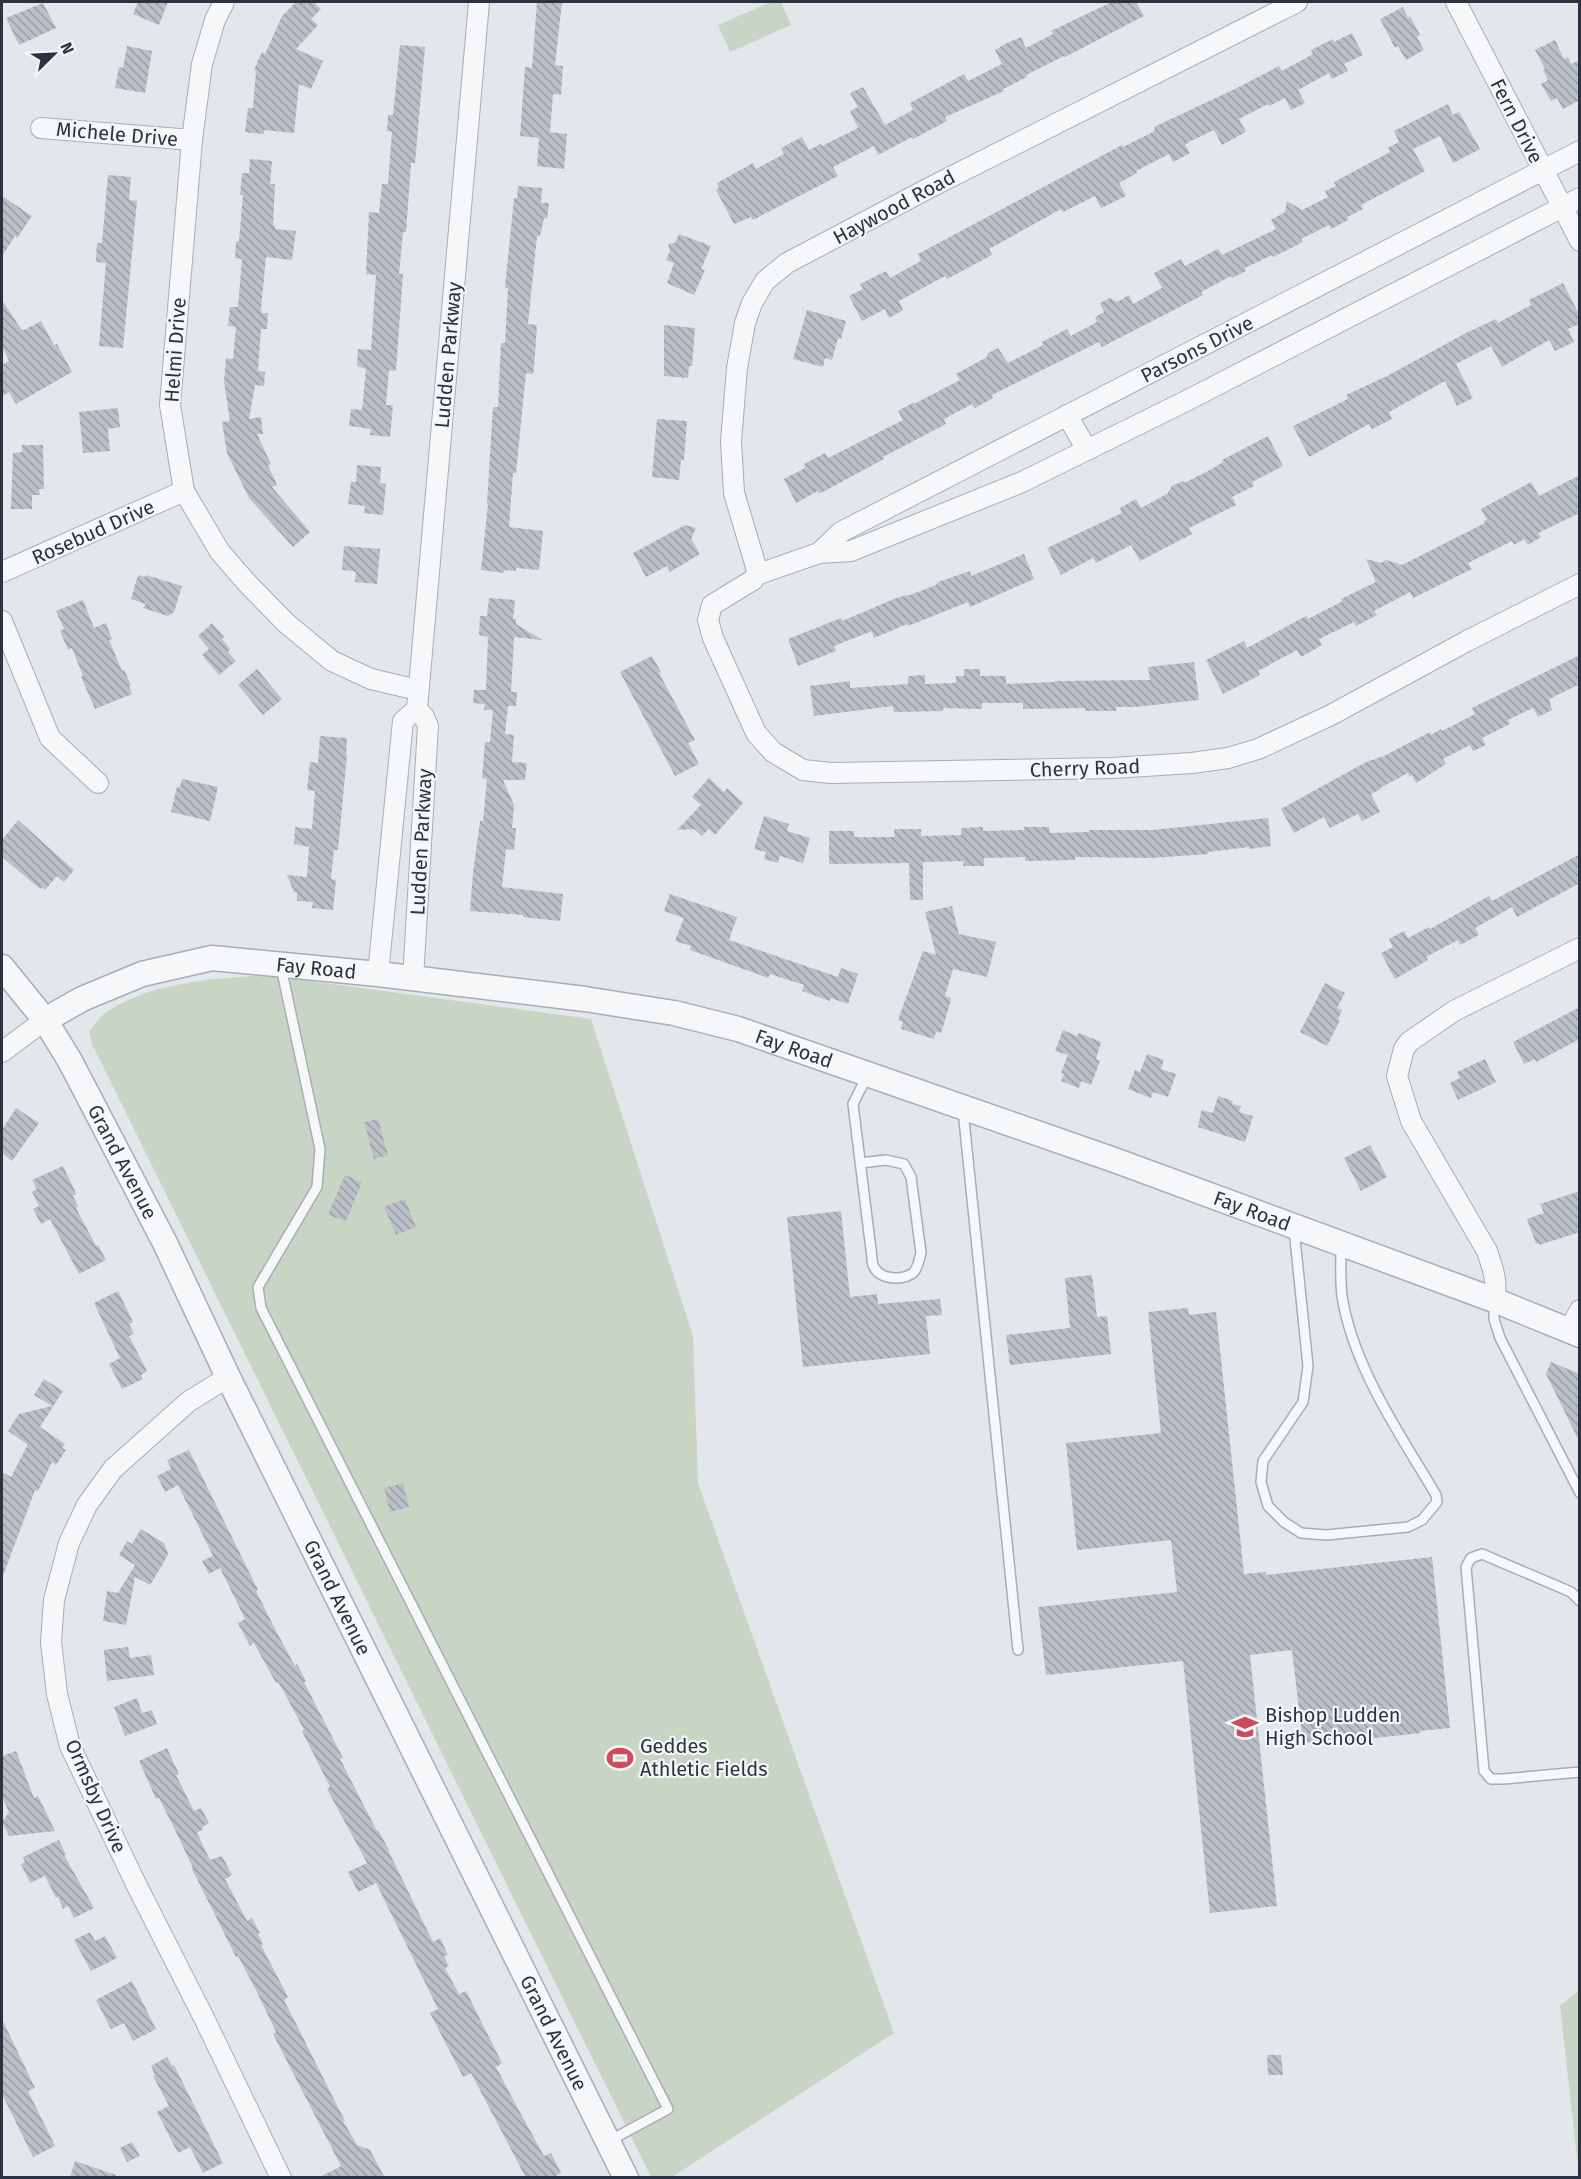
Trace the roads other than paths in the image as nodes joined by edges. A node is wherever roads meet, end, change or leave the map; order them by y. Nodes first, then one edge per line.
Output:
1 (224, 2) edge
2 (479, 2) edge
3 (1297, 2) edge
4 (1456, 2) edge
5 (41, 128) dead end
6 (192, 140) junction
7 (1580, 151) edge
8 (1542, 170) junction
9 (1580, 198) edge
10 (1562, 207) junction
11 (1580, 241) edge
12 (1067, 415) junction
13 (1088, 450) junction
14 (184, 491) junction
15 (819, 553) junction
16 (2, 572) edge
17 (756, 575) junction
18 (1580, 584) edge
19 (2, 621) edge
20 (417, 699) junction
21 (98, 783) dead end
22 (1580, 948) edge
23 (280, 965) junction
24 (2, 968) edge
25 (378, 974) junction
26 (413, 979) junction
27 (45, 1020) junction
28 (2, 1052) edge
29 (868, 1074) junction
30 (963, 1107) junction
31 (860, 1163) junction
32 (1294, 1226) junction
33 (1341, 1243) junction
34 (1494, 1300) junction
35 (1576, 1325) edge
36 (228, 1377) junction
37 (1580, 1493) edge
38 (1580, 1601) edge
39 (1018, 1650) dead end
40 (1580, 1772) edge
41 (608, 2141) junction
42 (281, 2178) edge
43 (626, 2178) edge

1 - 6 street, Helmi Drive
2 - 20 street, Ludden Parkway
3 - 17 street, Haywood Road
4 - 8 street, Fern Drive
5 - 6 street, Michele Drive
6 - 14 street, Helmi Drive
7 - 8 street, Parsons Drive
8 - 10 street, Fern Drive
8 - 12 street, Parsons Drive
9 - 10 street, Parsons Drive
10 - 11 street, Fern Drive
10 - 13 street, Parsons Drive
12 - 13 street
12 - 15 street, Parsons Drive
13 - 15 street, Parsons Drive
14 - 16 street, Rosebud Drive
14 - 20 street, Helmi Drive
15 - 17 street, Parsons Drive
17 - 18 street, Cherry Road
19 - 21 street
20 - 25 street, Ludden Parkway
20 - 26 street, Ludden Parkway
22 - 34 street
23 - 25 street, Fay Road
23 - 27 street, Fay Road
23 - 41 lane
24 - 27 street
25 - 26 street, Fay Road
26 - 29 street, Fay Road
27 - 28 street
27 - 36 street, Grand Avenue
29 - 30 street, Fay Road
29 - 31 lane
30 - 32 street, Fay Road
30 - 39 lane
31 - 31 lane
32 - 33 street, Fay Road
32 - 33 lane
33 - 34 street, Fay Road
34 - 35 street, Fay Road
34 - 37 lane
36 - 41 street, Grand Avenue
36 - 42 street, Ormsby Drive
38 - 40 lane
41 - 43 street, Grand Avenue

